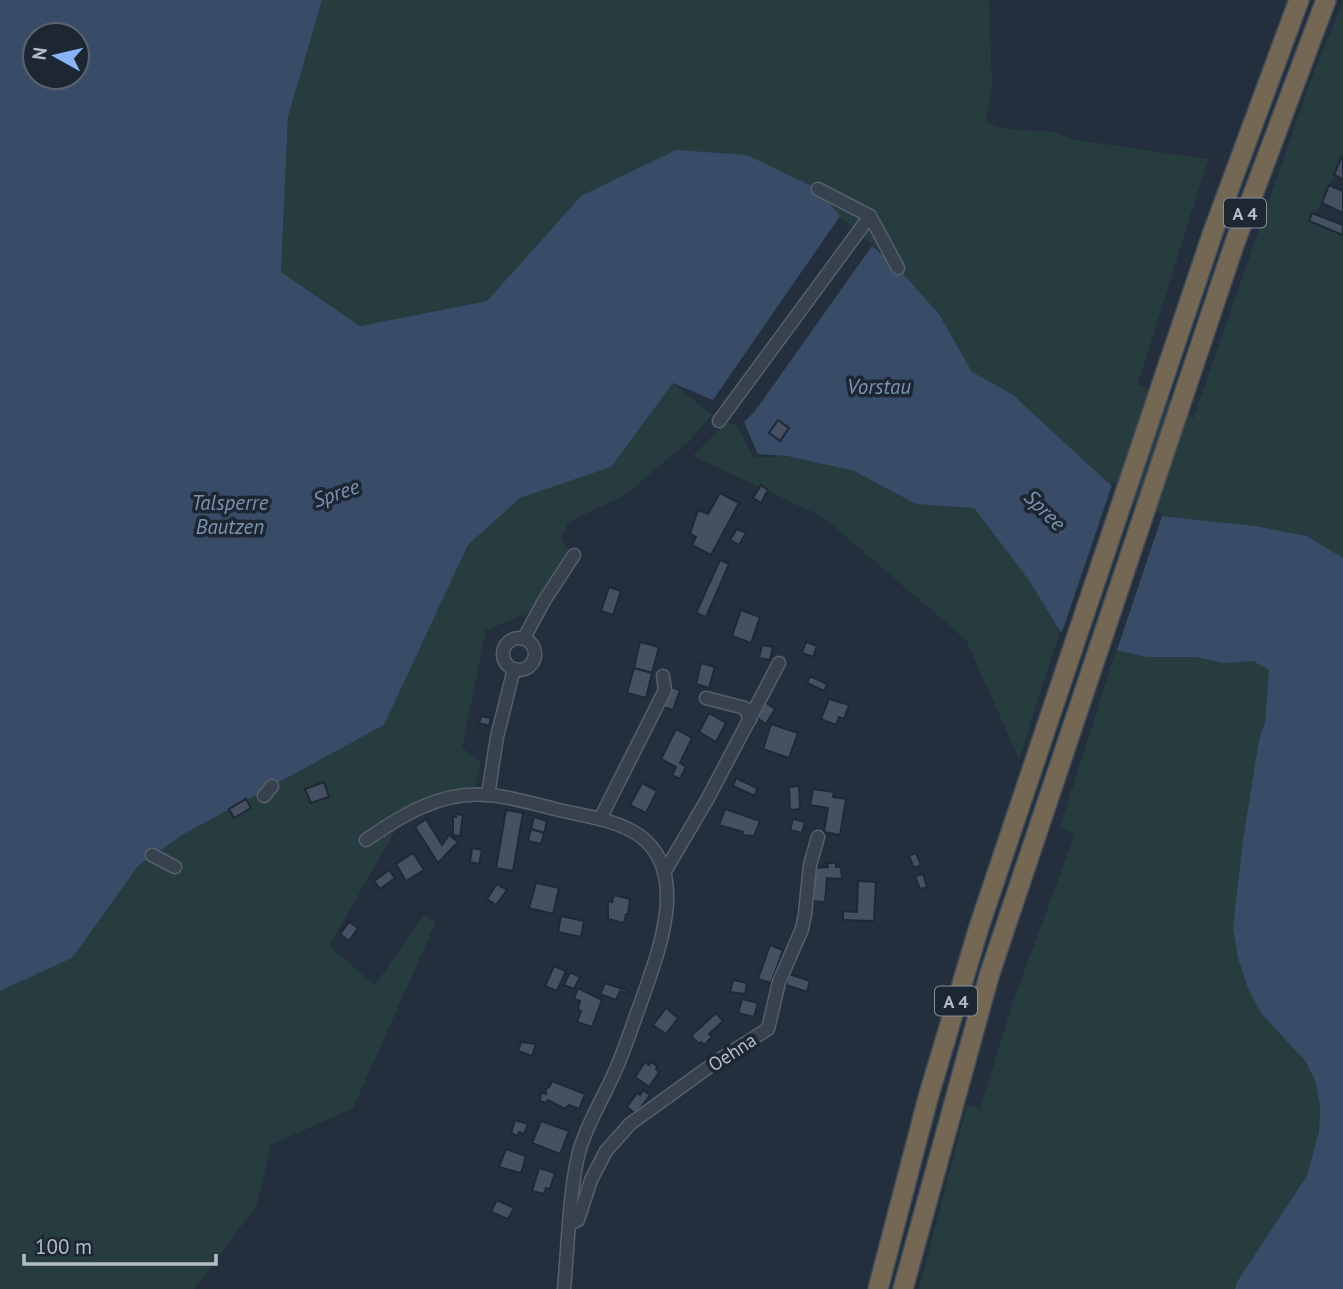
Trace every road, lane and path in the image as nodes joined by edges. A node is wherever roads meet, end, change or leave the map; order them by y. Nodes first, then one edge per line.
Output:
1 (1299, 0) edge
2 (1326, 0) edge
3 (818, 189) dead end
4 (870, 216) junction
5 (898, 268) dead end
6 (719, 421) dead end
7 (574, 555) dead end
8 (524, 638) junction
9 (779, 663) dead end
10 (514, 669) junction
11 (663, 676) dead end
12 (706, 698) dead end
13 (750, 720) junction
14 (488, 794) junction
15 (600, 819) junction
16 (818, 837) dead end
17 (366, 840) dead end
18 (152, 855) dead end
19 (175, 867) dead end
20 (664, 873) junction
21 (570, 1223) junction
22 (564, 1289) edge
23 (878, 1289) edge
24 (903, 1289) edge

1 - 23 highway, A 4
2 - 24 highway, A 4
3 - 4 street
4 - 5 street
4 - 6 street
7 - 8 street
8 - 10 street
8 - 10 street
9 - 13 street
10 - 14 street
11 - 15 street
12 - 13 street
13 - 20 street
14 - 15 street, Oehna
14 - 17 street, Oehna
15 - 20 street, Oehna
16 - 21 street, Oehna
18 - 19 street
20 - 21 street, Oehna
21 - 22 street, Oehna

